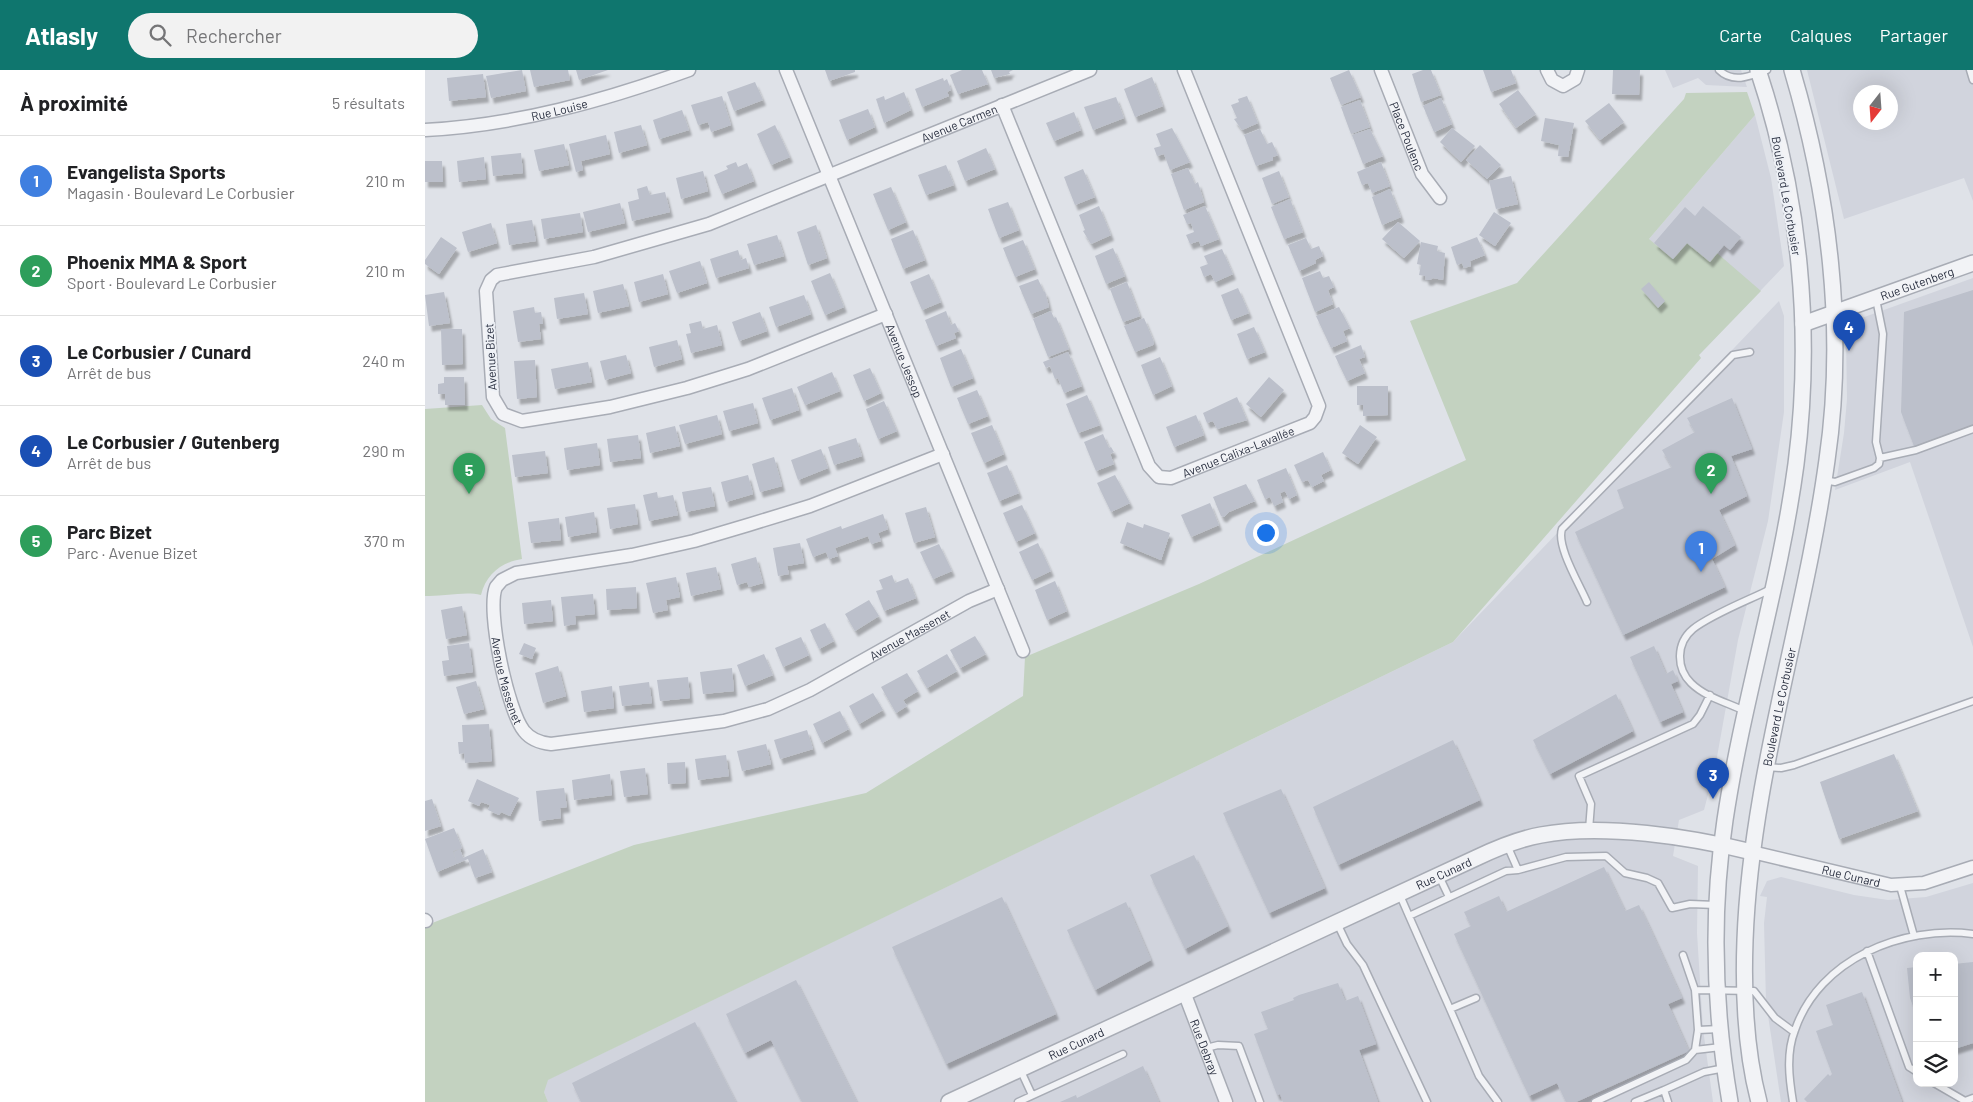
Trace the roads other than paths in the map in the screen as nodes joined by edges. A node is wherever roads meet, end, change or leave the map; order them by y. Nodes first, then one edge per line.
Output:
1 (689, 70) edge
2 (786, 70) edge
3 (1090, 70) edge
4 (1184, 70) edge
5 (1381, 70) edge
6 (1547, 70) edge
7 (1578, 70) edge
8 (1719, 70) edge
9 (1792, 70) edge
10 (1970, 70) edge
11 (1761, 71) edge
12 (1973, 80) edge
13 (1002, 105) junction
14 (425, 130) edge
15 (828, 177) junction
16 (1440, 198) dead end
17 (1973, 263) edge
18 (1876, 298) junction
19 (1834, 313) junction
20 (886, 314) junction
21 (1803, 324) junction
22 (1750, 352) dead end
23 (1973, 429) edge
24 (943, 454) junction
25 (1880, 458) junction
26 (1824, 480) junction
27 (1772, 588) junction
28 (998, 589) junction
29 (1587, 602) dead end
30 (1023, 651) dead end
31 (1710, 695) junction
32 (1973, 701) edge
33 (1747, 712) junction
34 (1765, 767) junction
35 (1589, 831) junction
36 (1507, 845) junction
37 (1722, 845) junction
38 (1751, 852) junction
39 (1973, 867) edge
40 (1518, 870) junction
41 (1439, 875) junction
42 (1900, 886) junction
43 (1399, 893) junction
44 (1449, 897) junction
45 (1717, 905) junction
46 (1409, 916) junction
47 (1336, 922) junction
48 (1973, 934) edge
49 (1915, 936) junction
50 (1867, 951) junction
51 (1683, 955) dead end
52 (1717, 989) junction
53 (1695, 990) junction
54 (1744, 990) junction
55 (1184, 992) junction
56 (1476, 998) dead end
57 (1450, 1009) junction
58 (1720, 1029) junction
59 (1698, 1030) junction
60 (1794, 1032) junction
61 (1722, 1047) junction
62 (1206, 1048) junction
63 (1695, 1050) junction
64 (1123, 1054) dead end
65 (1725, 1068) junction
66 (1020, 1069) junction
67 (1913, 1070) edge
68 (1941, 1087) edge
69 (1664, 1090) junction
70 (1032, 1095) junction
71 (1973, 1098) edge
72 (949, 1102) edge
73 (1018, 1102) edge
74 (1226, 1102) edge
75 (1260, 1102) edge
76 (1427, 1102) edge
77 (1498, 1102) edge
78 (1595, 1102) edge
79 (1635, 1102) edge
80 (1668, 1102) edge
81 (1730, 1102) edge
82 (1759, 1102) edge
83 (1793, 1102) edge

1 - 14 street, Rue Louise
2 - 15 street, Avenue Jessop
3 - 13 street, Avenue Carmen
4 - 13 street, Avenue Calixa-Lavallée
5 - 16 street, Place Poulenc
6 - 7 street
8 - 11 lane
9 - 19 street, Boulevard Le Corbusier
10 - 12 lane
11 - 21 street, Boulevard Le Corbusier
13 - 15 street, Avenue Carmen
15 - 20 street, Avenue Jessop
15 - 20 street, Avenue Bizet
17 - 18 street, Rue Gutenberg
18 - 19 street, Rue Gutenberg
18 - 25 lane
19 - 21 street
19 - 26 street, Boulevard Le Corbusier
20 - 24 street, Avenue Jessop
21 - 27 street, Boulevard Le Corbusier
22 - 29 lane
23 - 25 lane
24 - 28 street, Avenue Jessop
24 - 28 street, Avenue Massenet
25 - 26 lane
26 - 34 street, Boulevard Le Corbusier
27 - 31 lane
27 - 33 street, Boulevard Le Corbusier
28 - 30 street, Avenue Jessop
31 - 33 lane
31 - 35 lane
32 - 34 lane
33 - 37 street, Boulevard Le Corbusier
34 - 38 street, Boulevard Le Corbusier
35 - 36 street, Rue Cunard
35 - 37 street, Rue Cunard
36 - 40 lane
36 - 41 street, Rue Cunard
37 - 38 street, Rue Cunard
37 - 45 street, Boulevard Le Corbusier
38 - 42 street, Rue Cunard
38 - 54 street, Boulevard Le Corbusier
39 - 42 street, Rue Cunard
40 - 44 lane
40 - 45 lane
41 - 43 street, Rue Cunard
41 - 44 lane
42 - 49 lane
43 - 46 lane
43 - 47 street, Rue Cunard
44 - 46 lane
45 - 52 street, Boulevard Le Corbusier
46 - 57 lane
47 - 55 street, Rue Cunard
47 - 76 lane
48 - 49 lane
49 - 50 lane
50 - 60 lane
50 - 67 lane
51 - 53 lane
52 - 53 lane
52 - 54 lane
52 - 58 street, Boulevard Le Corbusier
53 - 59 lane
54 - 60 lane
54 - 82 street, Boulevard Le Corbusier
55 - 62 street, Rue Debray
55 - 66 street, Rue Cunard
56 - 57 lane
57 - 77 lane
58 - 59 lane
58 - 61 street, Boulevard Le Corbusier
59 - 63 lane
60 - 83 lane
61 - 63 lane
61 - 65 street, Boulevard Le Corbusier
62 - 74 street, Rue Debray
62 - 75 lane
63 - 78 lane
64 - 70 lane
65 - 69 lane
65 - 81 street, Boulevard Le Corbusier
66 - 70 lane
66 - 72 street, Rue Cunard
68 - 71 lane
69 - 79 lane
69 - 80 lane
70 - 73 lane

